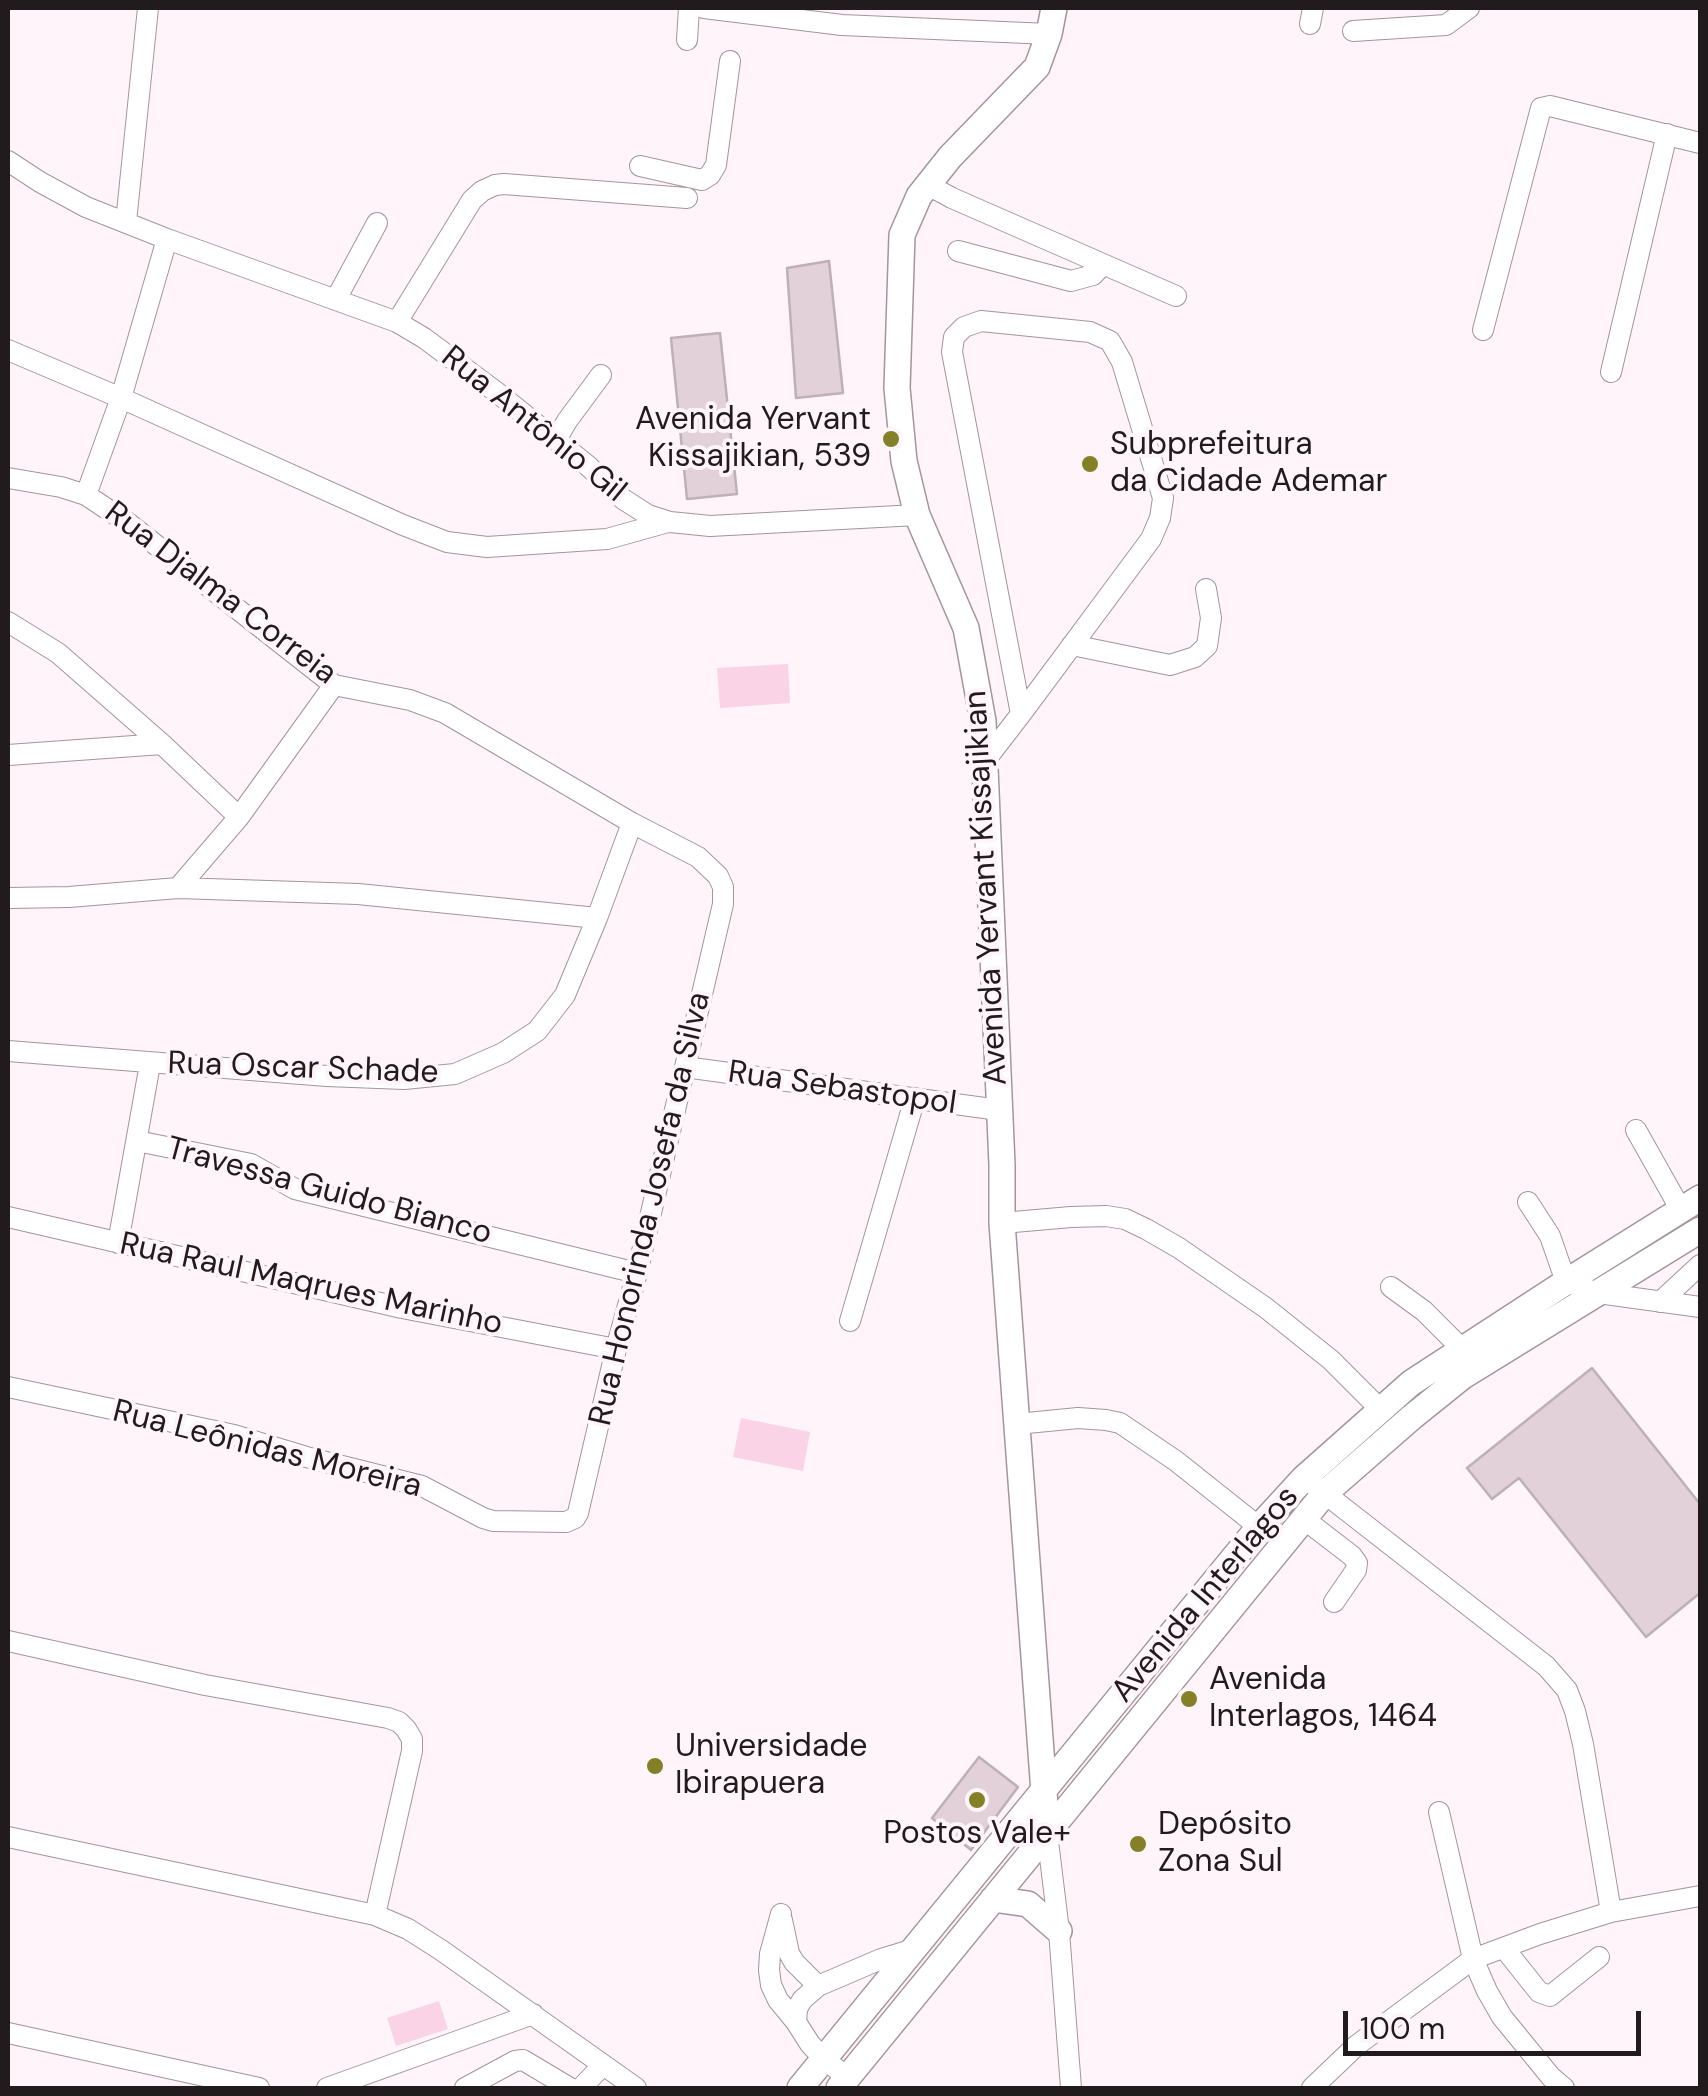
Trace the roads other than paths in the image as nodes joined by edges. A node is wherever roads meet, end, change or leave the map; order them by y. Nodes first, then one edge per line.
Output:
1 (148, 8) edge
2 (688, 8) edge
3 (704, 8) edge
4 (1054, 8) edge
5 (1469, 8) edge
6 (745, 10) edge
7 (842, 16) edge
8 (1354, 31) dead end
9 (1049, 34) junction
10 (686, 40) dead end
11 (730, 61) dead end
12 (1667, 134) junction
13 (1700, 143) edge
14 (8, 160) edge
15 (640, 166) dead end
16 (928, 184) junction
17 (687, 198) dead end
18 (126, 222) junction
19 (377, 223) dead end
20 (167, 239) junction
21 (958, 251) dead end
22 (1102, 264) junction
23 (1176, 296) dead end
24 (336, 299) junction
25 (397, 322) junction
26 (1482, 330) dead end
27 (8, 350) edge
28 (1610, 372) dead end
29 (600, 375) dead end
30 (121, 398) junction
31 (556, 440) junction
32 (8, 478) edge
33 (86, 494) junction
34 (917, 514) junction
35 (670, 522) junction
36 (1206, 589) dead end
37 (8, 622) edge
38 (1072, 645) junction
39 (334, 684) junction
40 (1021, 714) junction
41 (162, 744) junction
42 (8, 755) edge
43 (984, 762) junction
44 (239, 817) junction
45 (632, 823) junction
46 (178, 888) junction
47 (8, 898) edge
48 (723, 904) joint
49 (597, 918) junction
50 (8, 1051) edge
51 (150, 1064) junction
52 (685, 1068) junction
53 (915, 1098) junction
54 (1000, 1110) junction
55 (1636, 1130) dead end
56 (136, 1141) junction
57 (1528, 1202) dead end
58 (1691, 1204) edge
59 (8, 1217) edge
60 (1002, 1223) junction
61 (1694, 1240) edge
62 (118, 1243) junction
63 (1700, 1266) edge
64 (637, 1272) junction
65 (1566, 1282) junction
66 (1391, 1287) dead end
67 (1598, 1293) junction
68 (1660, 1302) junction
69 (1700, 1307) edge
70 (850, 1322) dead end
71 (616, 1349) junction
72 (1463, 1350) junction
73 (8, 1388) edge
74 (1380, 1409) junction
75 (1017, 1424) junction
76 (1315, 1486) junction
77 (578, 1513) joint
78 (1304, 1519) junction
79 (1259, 1526) junction
80 (1334, 1602) dead end
81 (8, 1641) edge
82 (1044, 1790) junction
83 (1439, 1812) dead end
84 (1047, 1833) junction
85 (8, 1837) edge
86 (1700, 1896) edge
87 (993, 1899) junction
88 (1611, 1912) junction
89 (375, 1915) junction
90 (1059, 1931) junction
91 (1504, 1948) junction
92 (914, 1949) junction
93 (1598, 1957) dead end
94 (1474, 1959) junction
95 (818, 1986) junction
96 (533, 2014) junction
97 (796, 2022) junction
98 (8, 2033) edge
99 (824, 2059) junction
100 (603, 2064) junction
101 (844, 2083) edge
102 (560, 2086) edge
103 (259, 2088) edge
104 (326, 2088) edge
105 (466, 2088) edge
106 (581, 2088) edge
107 (636, 2088) edge
108 (800, 2088) edge
109 (1072, 2088) edge
110 (1312, 2088) edge
111 (1564, 2088) edge

1 - 18 street
2 - 10 street
3 - 6 street
4 - 9 main road, Avenida Yervant Kissajikian
5 - 8 street
6 - 7 street
7 - 9 street
9 - 16 main road, Avenida Yervant Kissajikian
11 - 15 street
12 - 13 street
12 - 26 street
12 - 28 street
14 - 18 street, Rua Antônio Gil
16 - 22 street
16 - 34 main road, Avenida Yervant Kissajikian
17 - 25 street
18 - 20 street, Rua Antônio Gil
19 - 24 street
20 - 24 street, Rua Antônio Gil
20 - 30 street
21 - 22 street
22 - 23 street
24 - 25 street, Rua Antônio Gil
25 - 31 street, Rua Antônio Gil
27 - 30 street
29 - 31 street
30 - 33 street
30 - 35 street
31 - 35 street, Rua Antônio Gil
32 - 33 street, Rua Djalma Correia
33 - 39 street, Rua Djalma Correia
34 - 35 street, Rua Antônio Gil
34 - 43 main road, Avenida Yervant Kissajikian
36 - 38 street
37 - 41 street
38 - 40 street
38 - 40 street
39 - 44 street
39 - 45 street, Rua Djalma Correia
40 - 43 street
41 - 42 street
41 - 44 street
43 - 54 main road, Avenida Yervant Kissajikian
44 - 46 street
45 - 48 street, Rua Djalma Correia
45 - 49 street, Rua Oscar Schade
46 - 47 street
46 - 49 street
48 - 52 street, Rua Honorinda Josefa da Silva
49 - 51 street, Rua Oscar Schade
50 - 51 street, Rua Oscar Schade
51 - 56 street
52 - 53 street, Rua Sebastopol
52 - 64 street, Rua Honorinda Josefa da Silva
53 - 54 street, Rua Sebastopol
53 - 70 street
54 - 60 main road, Avenida Yervant Kissajikian
55 - 58 street
56 - 62 street
56 - 64 street, Travessa Guido Bianco
57 - 65 street
58 - 65 main road, Avenida Interlagos
59 - 62 street, Rua Raul Maqrues Marinho
60 - 74 street
60 - 75 main road, Avenida Yervant Kissajikian
61 - 67 main road, Avenida Interlagos
62 - 71 street, Rua Raul Maqrues Marinho
63 - 68 street
64 - 71 street, Rua Honorinda Josefa da Silva
65 - 67 street
65 - 72 main road, Avenida Interlagos
66 - 72 street
67 - 68 street
67 - 76 main road, Avenida Interlagos
68 - 69 street
71 - 77 street, Rua Honorinda Josefa da Silva
72 - 74 main road, Avenida Interlagos
73 - 77 street, Rua Leônidas Moreira
74 - 76 main road, Avenida Interlagos
75 - 79 street
75 - 82 main road, Avenida Yervant Kissajikian
76 - 78 main road, Avenida Interlagos
76 - 79 main road, Avenida Interlagos
76 - 88 street
78 - 80 street
78 - 84 main road, Avenida Interlagos
79 - 82 main road, Avenida Interlagos
81 - 89 street
82 - 84 main road, Avenida Yervant Kissajikian
82 - 92 main road, Avenida Interlagos
83 - 94 street
84 - 87 main road, Avenida Interlagos
84 - 90 street
85 - 89 street
86 - 88 street
87 - 90 main road
87 - 101 main road, Avenida Interlagos
88 - 91 street
89 - 96 street
90 - 109 street
91 - 93 street
91 - 94 street
92 - 95 street
92 - 99 main road, Avenida Interlagos
94 - 110 street
94 - 111 street
95 - 97 street
95 - 97 street
96 - 100 street
96 - 104 street
97 - 99 street
98 - 103 street
99 - 101 street
99 - 108 main road, Avenida Interlagos
100 - 106 street
100 - 107 street
102 - 105 street

